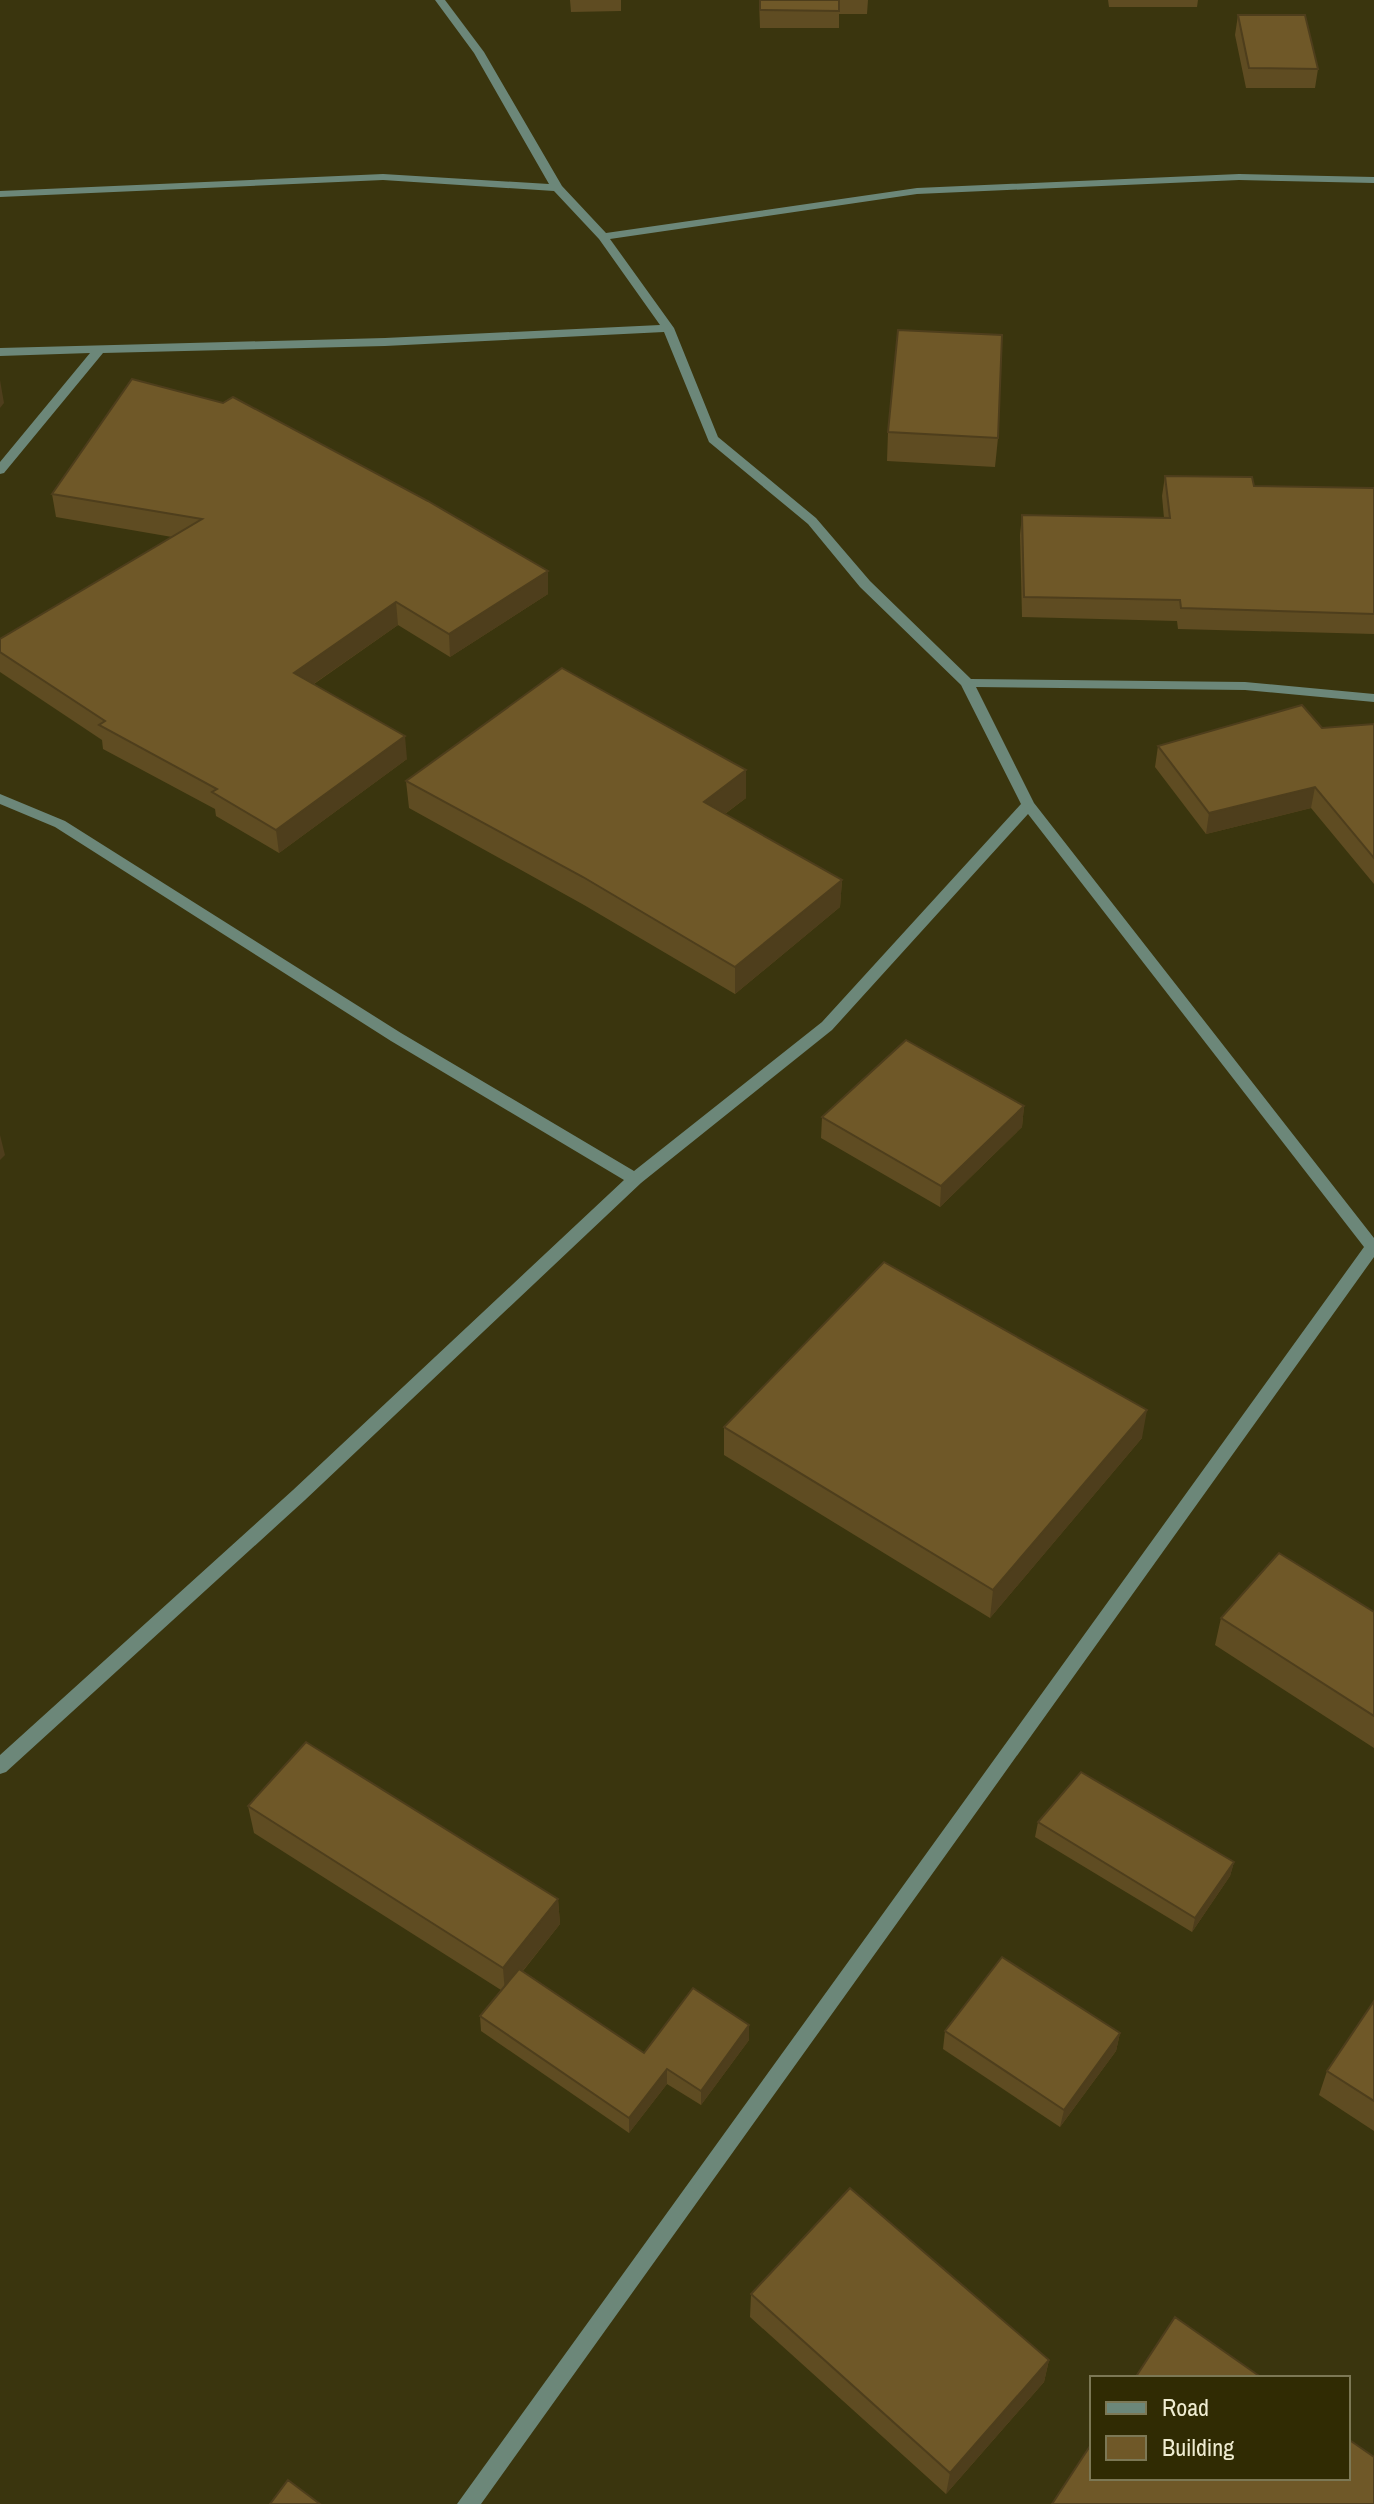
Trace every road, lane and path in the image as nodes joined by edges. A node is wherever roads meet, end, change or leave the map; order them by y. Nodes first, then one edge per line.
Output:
1 (440, 0) edge
2 (1374, 180) edge
3 (557, 188) junction
4 (0, 194) edge
5 (603, 237) junction
6 (668, 328) junction
7 (98, 351) junction
8 (0, 352) edge
9 (0, 470) edge
10 (967, 683) junction
11 (1374, 698) edge
12 (0, 799) edge
13 (1028, 805) junction
14 (635, 1179) junction
15 (1373, 1249) edge
16 (0, 1766) edge
17 (468, 2504) edge

1 - 3 street
2 - 5 street
3 - 4 street
3 - 5 street
5 - 6 street
6 - 7 street
6 - 10 street
7 - 8 street
7 - 9 street
10 - 11 street
10 - 13 street
12 - 14 street
13 - 14 street
13 - 15 street
14 - 16 street
15 - 17 street

